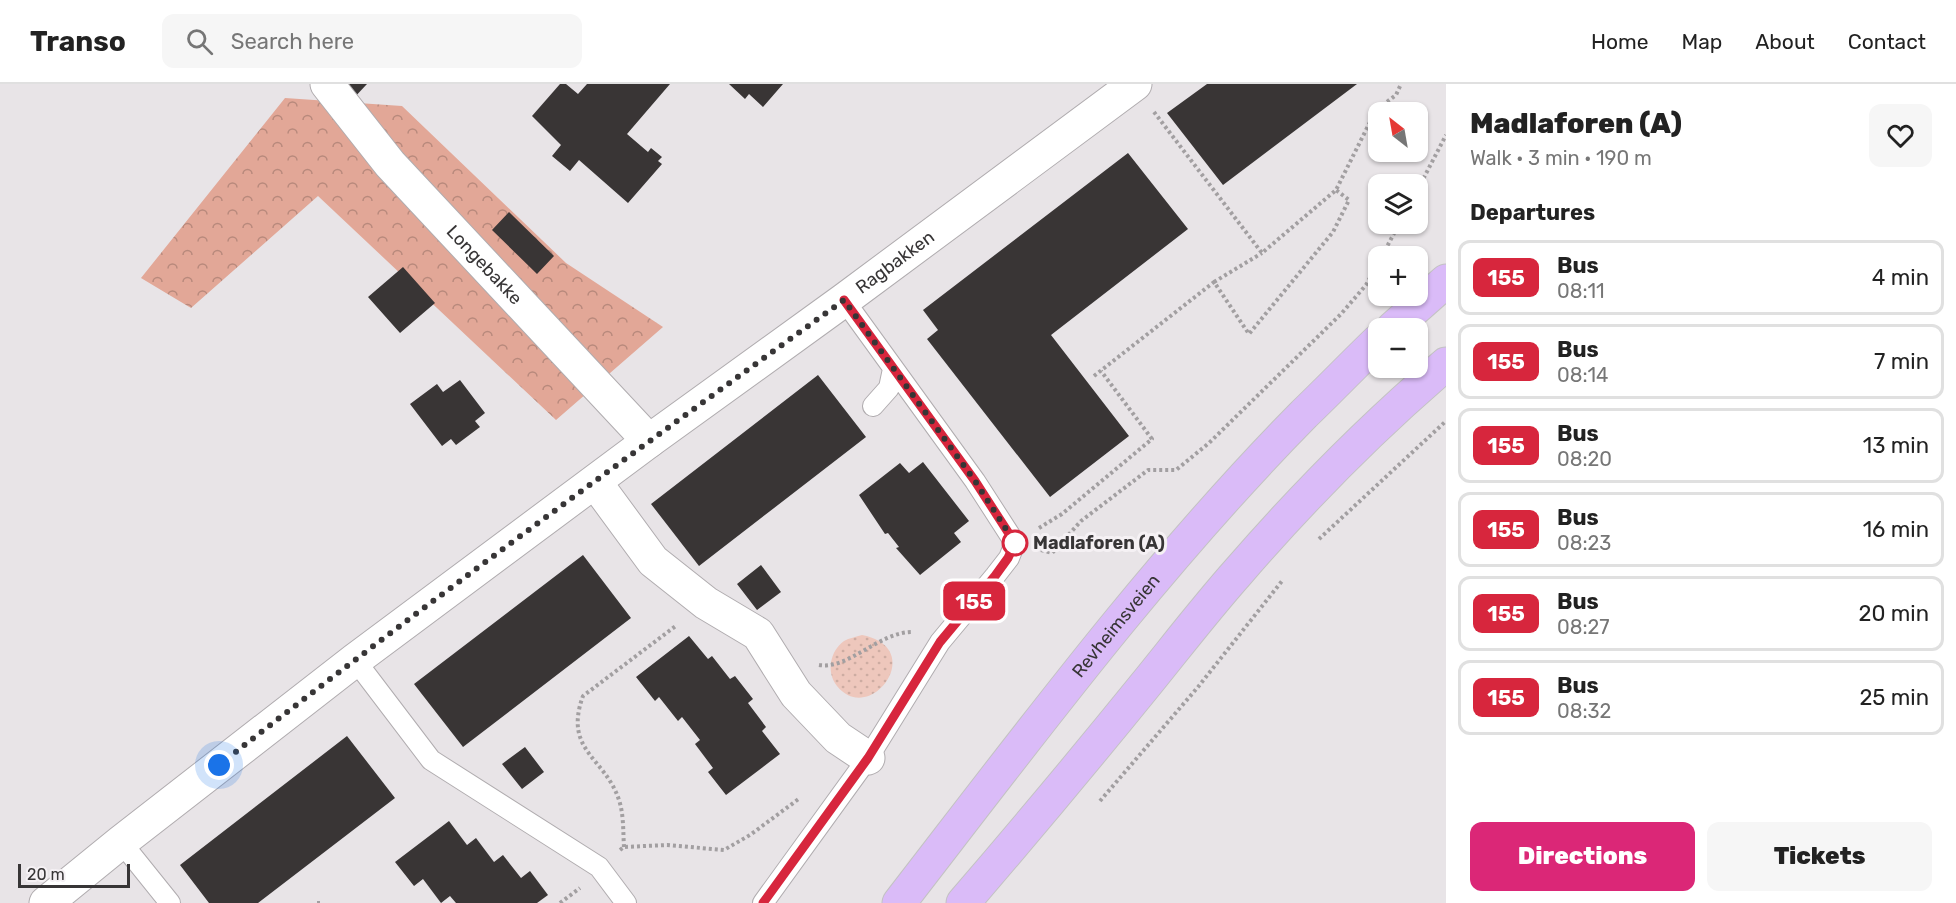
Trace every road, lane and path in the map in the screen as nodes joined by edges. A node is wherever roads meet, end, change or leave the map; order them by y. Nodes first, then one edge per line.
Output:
1 (327, 84) edge
2 (1401, 84) edge
3 (1135, 85) edge
4 (1446, 135) edge
5 (1426, 174) edge
6 (1336, 190) junction
7 (1262, 253) junction
8 (1368, 281) edge
9 (1446, 281) edge
10 (1214, 282) junction
11 (844, 300) junction
12 (1404, 318) edge
13 (1368, 351) edge
14 (1446, 364) edge
15 (893, 369) junction
16 (1101, 371) junction
17 (1094, 376) dead end
18 (873, 406) dead end
19 (1446, 421) edge
20 (648, 441) junction
21 (595, 482) junction
22 (1319, 540) dead end
23 (1015, 543) junction
24 (1287, 574) dead end
25 (706, 603) junction
26 (880, 641) dead end
27 (355, 660) junction
28 (830, 667) dead end
29 (868, 758) junction
30 (801, 797) dead end
31 (1093, 809) dead end
32 (121, 842) junction
33 (624, 847) junction
34 (599, 867) junction
35 (46, 903) edge
36 (170, 903) edge
37 (560, 903) edge
38 (626, 903) edge
39 (763, 903) edge
40 (899, 903) edge
41 (963, 903) edge

1 - 20 street, Longebakke
2 - 6 path
3 - 7 path
3 - 11 street, Ragbakken
4 - 5 path
6 - 7 path
6 - 10 path
7 - 10 path
8 - 23 path
9 - 12 main road
10 - 16 path
11 - 15 lane
11 - 20 street, Ragbakken
13 - 40 main road, Revheimsveien
14 - 41 main road
15 - 18 lane
15 - 23 lane
16 - 17 path
16 - 23 path
19 - 22 path
20 - 21 street, Ragbakken
21 - 25 street
21 - 27 street, Ragbakken
23 - 29 lane
24 - 31 path
25 - 29 street
25 - 33 path
26 - 28 path
27 - 32 street, Ragbakken
27 - 34 lane
29 - 39 lane
30 - 33 path
32 - 35 street, Ragbakken
32 - 36 lane
33 - 34 path
34 - 37 path
34 - 38 lane

